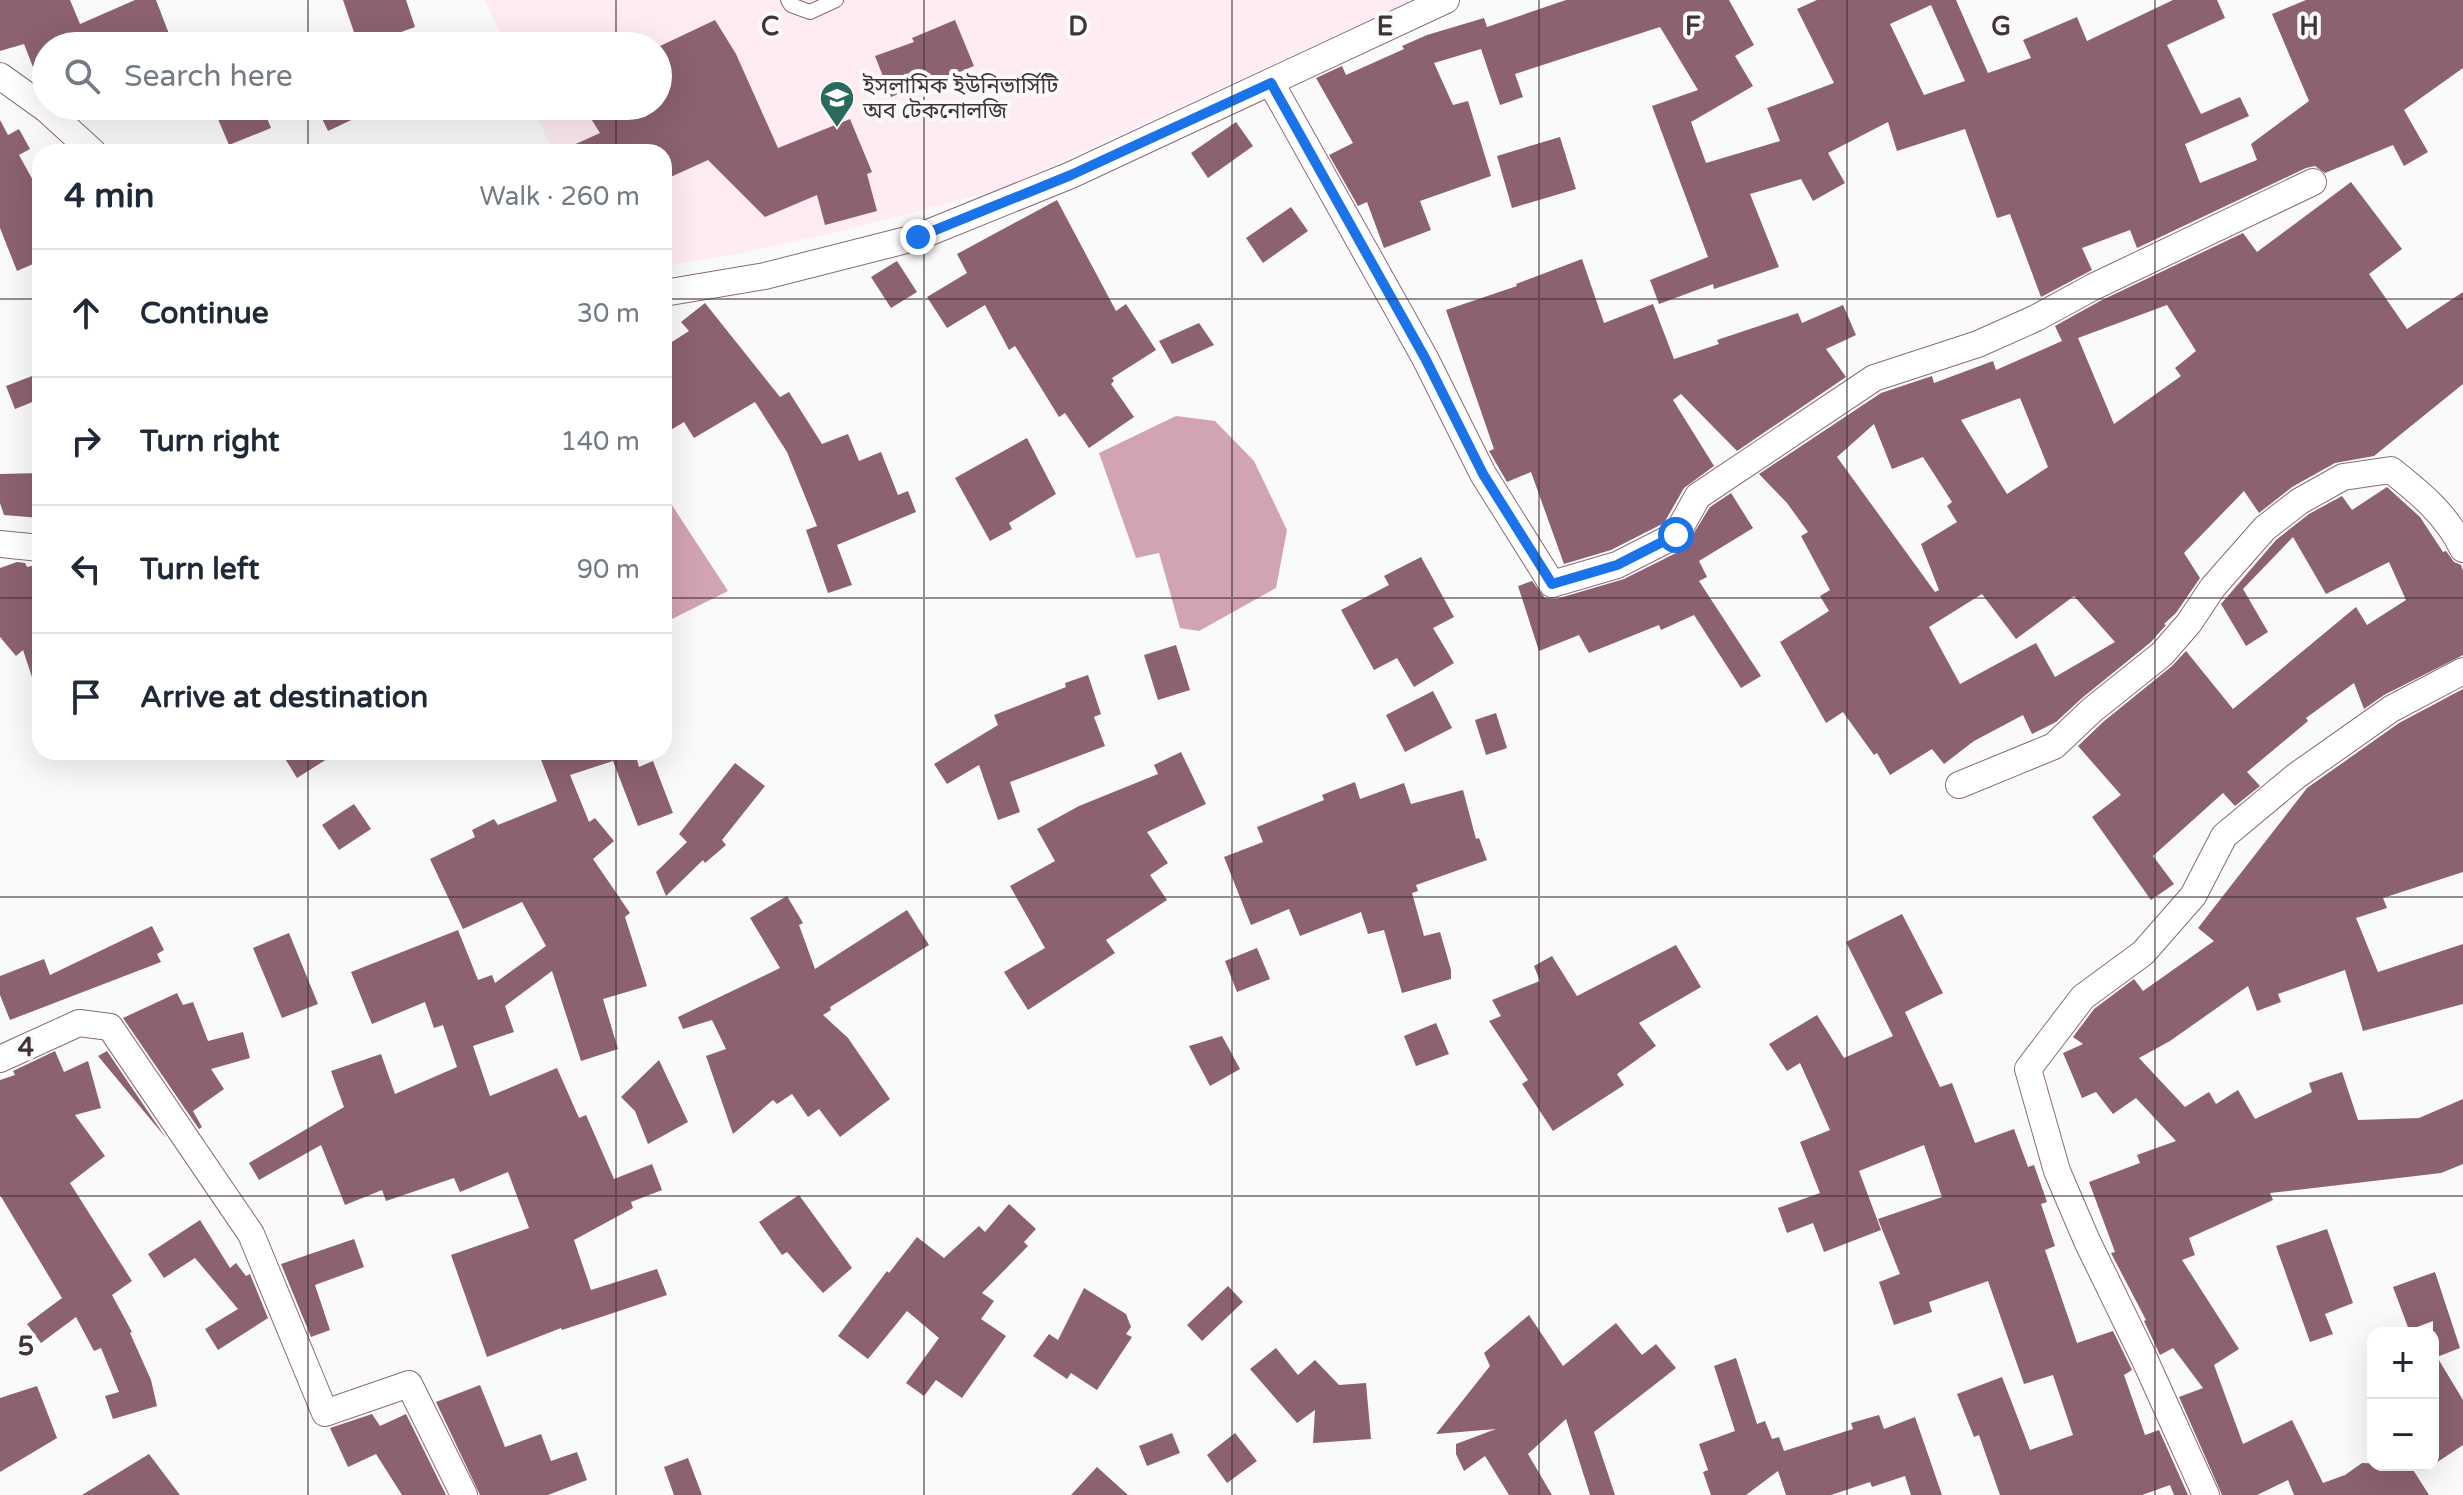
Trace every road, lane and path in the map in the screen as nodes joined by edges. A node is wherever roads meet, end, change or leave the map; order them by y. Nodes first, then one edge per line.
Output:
1 (788, 0) edge
2 (836, 0) edge
3 (1446, 0) edge
4 (0, 76) edge
5 (1271, 83) junction
6 (32, 99) edge
7 (58, 120) edge
8 (84, 144) edge
9 (2313, 182) dead end
10 (672, 292) edge
11 (0, 544) edge
12 (32, 547) edge
13 (2463, 549) edge
14 (2463, 671) edge
15 (1959, 785) dead end
16 (0, 1059) edge
17 (464, 1495) edge
18 (2206, 1495) edge

1 - 2 lane
3 - 5 street
4 - 6 street
5 - 9 street
5 - 10 street
7 - 8 street
11 - 12 street
13 - 15 street
14 - 18 street
16 - 17 street

